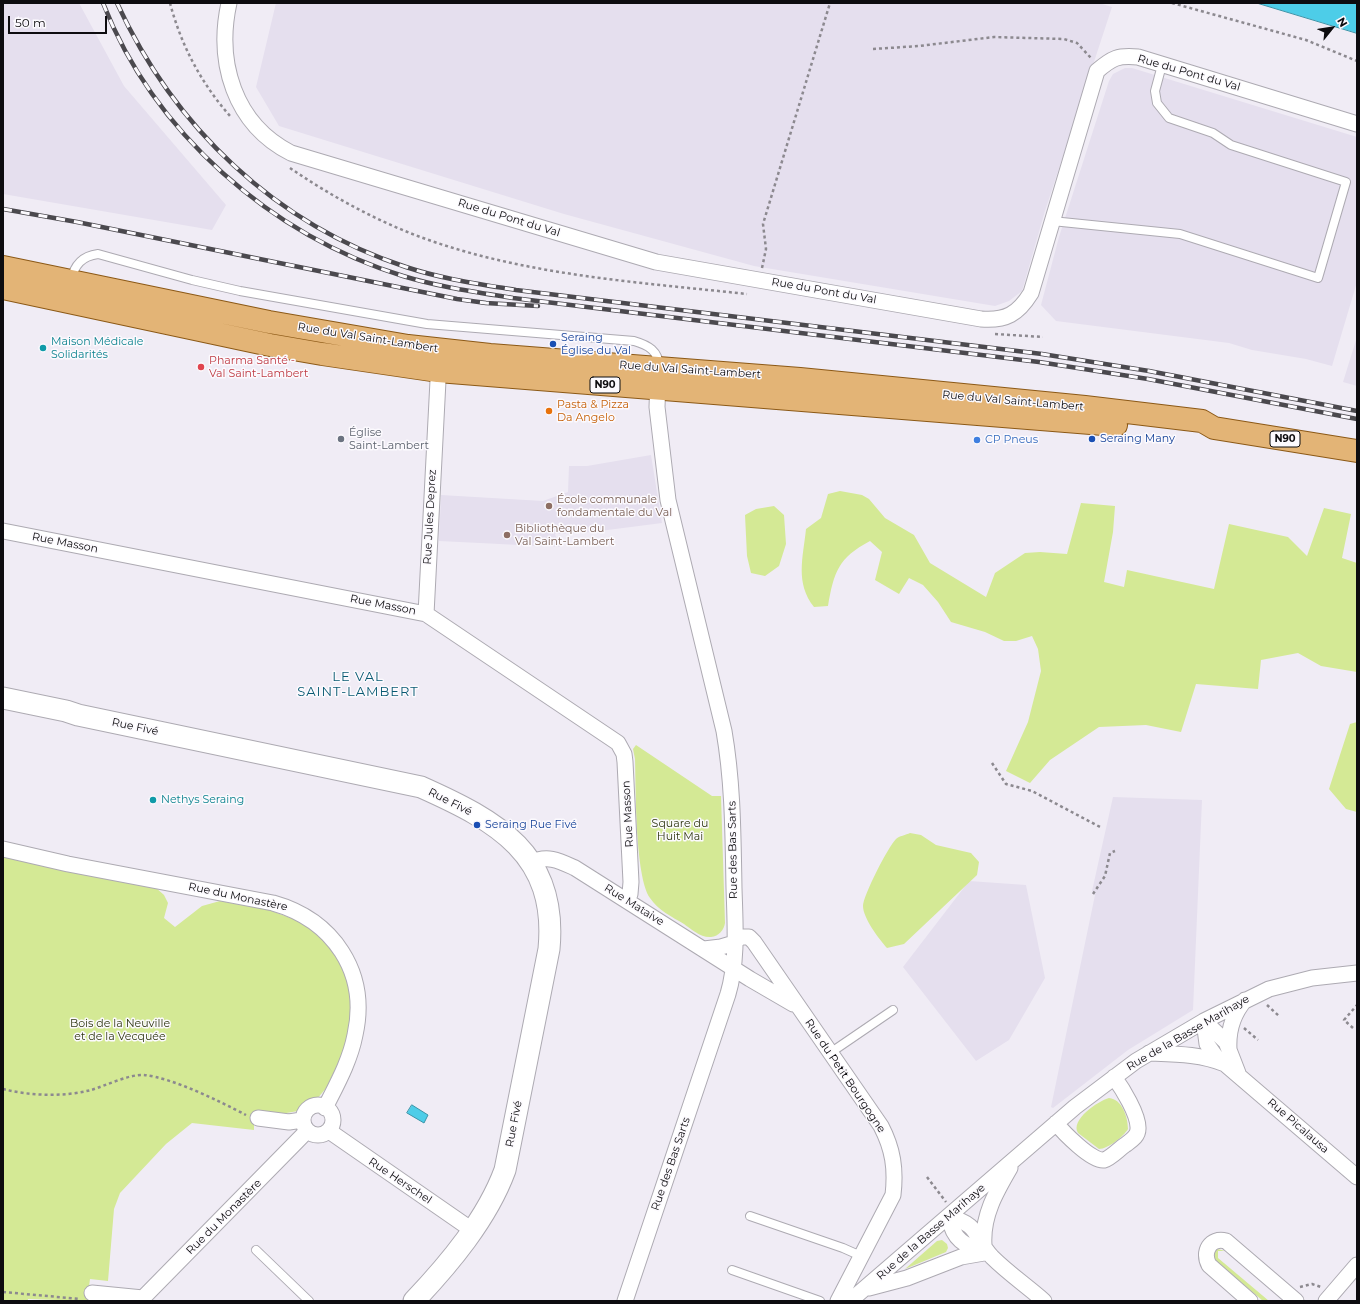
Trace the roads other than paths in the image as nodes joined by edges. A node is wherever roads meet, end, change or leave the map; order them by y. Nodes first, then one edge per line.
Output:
1 (229, 3) edge
2 (1162, 65) junction
3 (1357, 124) edge
4 (1052, 222) junction
5 (3, 267) edge
6 (71, 281) junction
7 (3, 288) edge
8 (440, 350) junction
9 (438, 372) junction
10 (658, 379) junction
11 (1357, 452) edge
12 (3, 532) edge
13 (426, 614) junction
14 (3, 698) edge
15 (3, 849) edge
16 (531, 863) junction
17 (627, 901) junction
18 (735, 942) junction
19 (704, 949) junction
20 (733, 967) junction
21 (1357, 973) edge
22 (1245, 999) junction
23 (798, 1006) junction
24 (893, 1010) dead end
25 (1204, 1021) junction
26 (1229, 1049) junction
27 (830, 1053) junction
28 (1148, 1053) junction
29 (1219, 1061) junction
30 (1238, 1074) junction
31 (1114, 1077) junction
32 (326, 1108) junction
33 (258, 1118) road end
34 (1056, 1122) junction
35 (305, 1125) junction
36 (329, 1130) junction
37 (1016, 1158) junction
38 (1357, 1177) edge
39 (948, 1211) junction
40 (750, 1216) dead end
41 (472, 1230) junction
42 (256, 1250) dead end
43 (986, 1251) junction
44 (861, 1256) junction
45 (1357, 1265) edge
46 (732, 1270) dead end
47 (1324, 1295) edge
48 (87, 1296) road end
49 (861, 1296) edge
50 (1296, 1296) edge
51 (141, 1300) edge
52 (308, 1301) edge
53 (414, 1301) edge
54 (625, 1301) edge
55 (820, 1301) edge
56 (838, 1301) edge
57 (1044, 1301) edge
58 (1250, 1301) edge

1 - 4 street, Rue du Pont du Val
2 - 3 street, Rue du Pont du Val
2 - 4 street, Rue du Pont du Val
2 - 4 lane
5 - 6 main road, Rue du Val Saint-Lambert / N90
6 - 8 main road, Rue du Val Saint-Lambert / N90
6 - 10 lane
7 - 9 main road, Rue du Val Saint-Lambert / N90
8 - 9 street, Rue Jules Deprez
8 - 10 main road, Rue du Val Saint-Lambert / N90
9 - 10 main road, Rue du Val Saint-Lambert / N90
9 - 13 street, Rue Jules Deprez
10 - 11 main road, Rue du Val Saint-Lambert / N90
10 - 18 street, Rue des Bas Sarts
12 - 13 street, Rue Masson
13 - 17 street, Rue Masson
14 - 16 street, Rue Fivé
15 - 32 street, Rue du Monastère
16 - 17 street, Rue Mataive
16 - 41 street, Rue Fivé
17 - 19 street, Rue Mataive
18 - 19 street
18 - 20 street, Rue des Bas Sarts
18 - 23 street, Rue du Petit Bourgogne
19 - 20 street, Rue Mataive
20 - 23 street, Rue du Petit Bourgogne
20 - 54 street, Rue des Bas Sarts
21 - 22 street, Rue de la Basse Marihaye
22 - 25 street, Rue de la Basse Marihaye
22 - 26 street, Rue Picalausa
23 - 27 street, Rue du Petit Bourgogne
24 - 27 lane
25 - 26 street, Rue Picalausa
25 - 28 street, Rue de la Basse Marihaye
25 - 29 street, Rue Picalausa
26 - 30 street, Rue Picalausa
27 - 44 street, Rue du Petit Bourgogne
28 - 29 street, Rue Picalausa
28 - 31 street, Rue de la Basse Marihaye
29 - 30 street, Rue Picalausa
30 - 38 street, Rue Picalausa
31 - 34 street, Rue de la Basse Marihaye
31 - 34 street, Rue de la Basse Marihaye
32 - 35 street, Rue du Monastère
32 - 36 street
33 - 35 street
34 - 37 street, Rue de la Basse Marihaye
35 - 36 street
35 - 51 street, Rue du Monastère
36 - 41 street, Rue Herschel
37 - 39 street, Rue de la Basse Marihaye
37 - 43 street, Rue de la Basse Marihaye
39 - 43 street
39 - 49 street, Rue de la Basse Marihaye
40 - 44 lane
41 - 53 street, Rue Fivé
42 - 52 lane
43 - 49 street, Rue de la Basse Marihaye
43 - 57 street
44 - 56 street, Rue du Petit Bourgogne
45 - 47 street
46 - 55 lane
48 - 51 street
50 - 58 street

